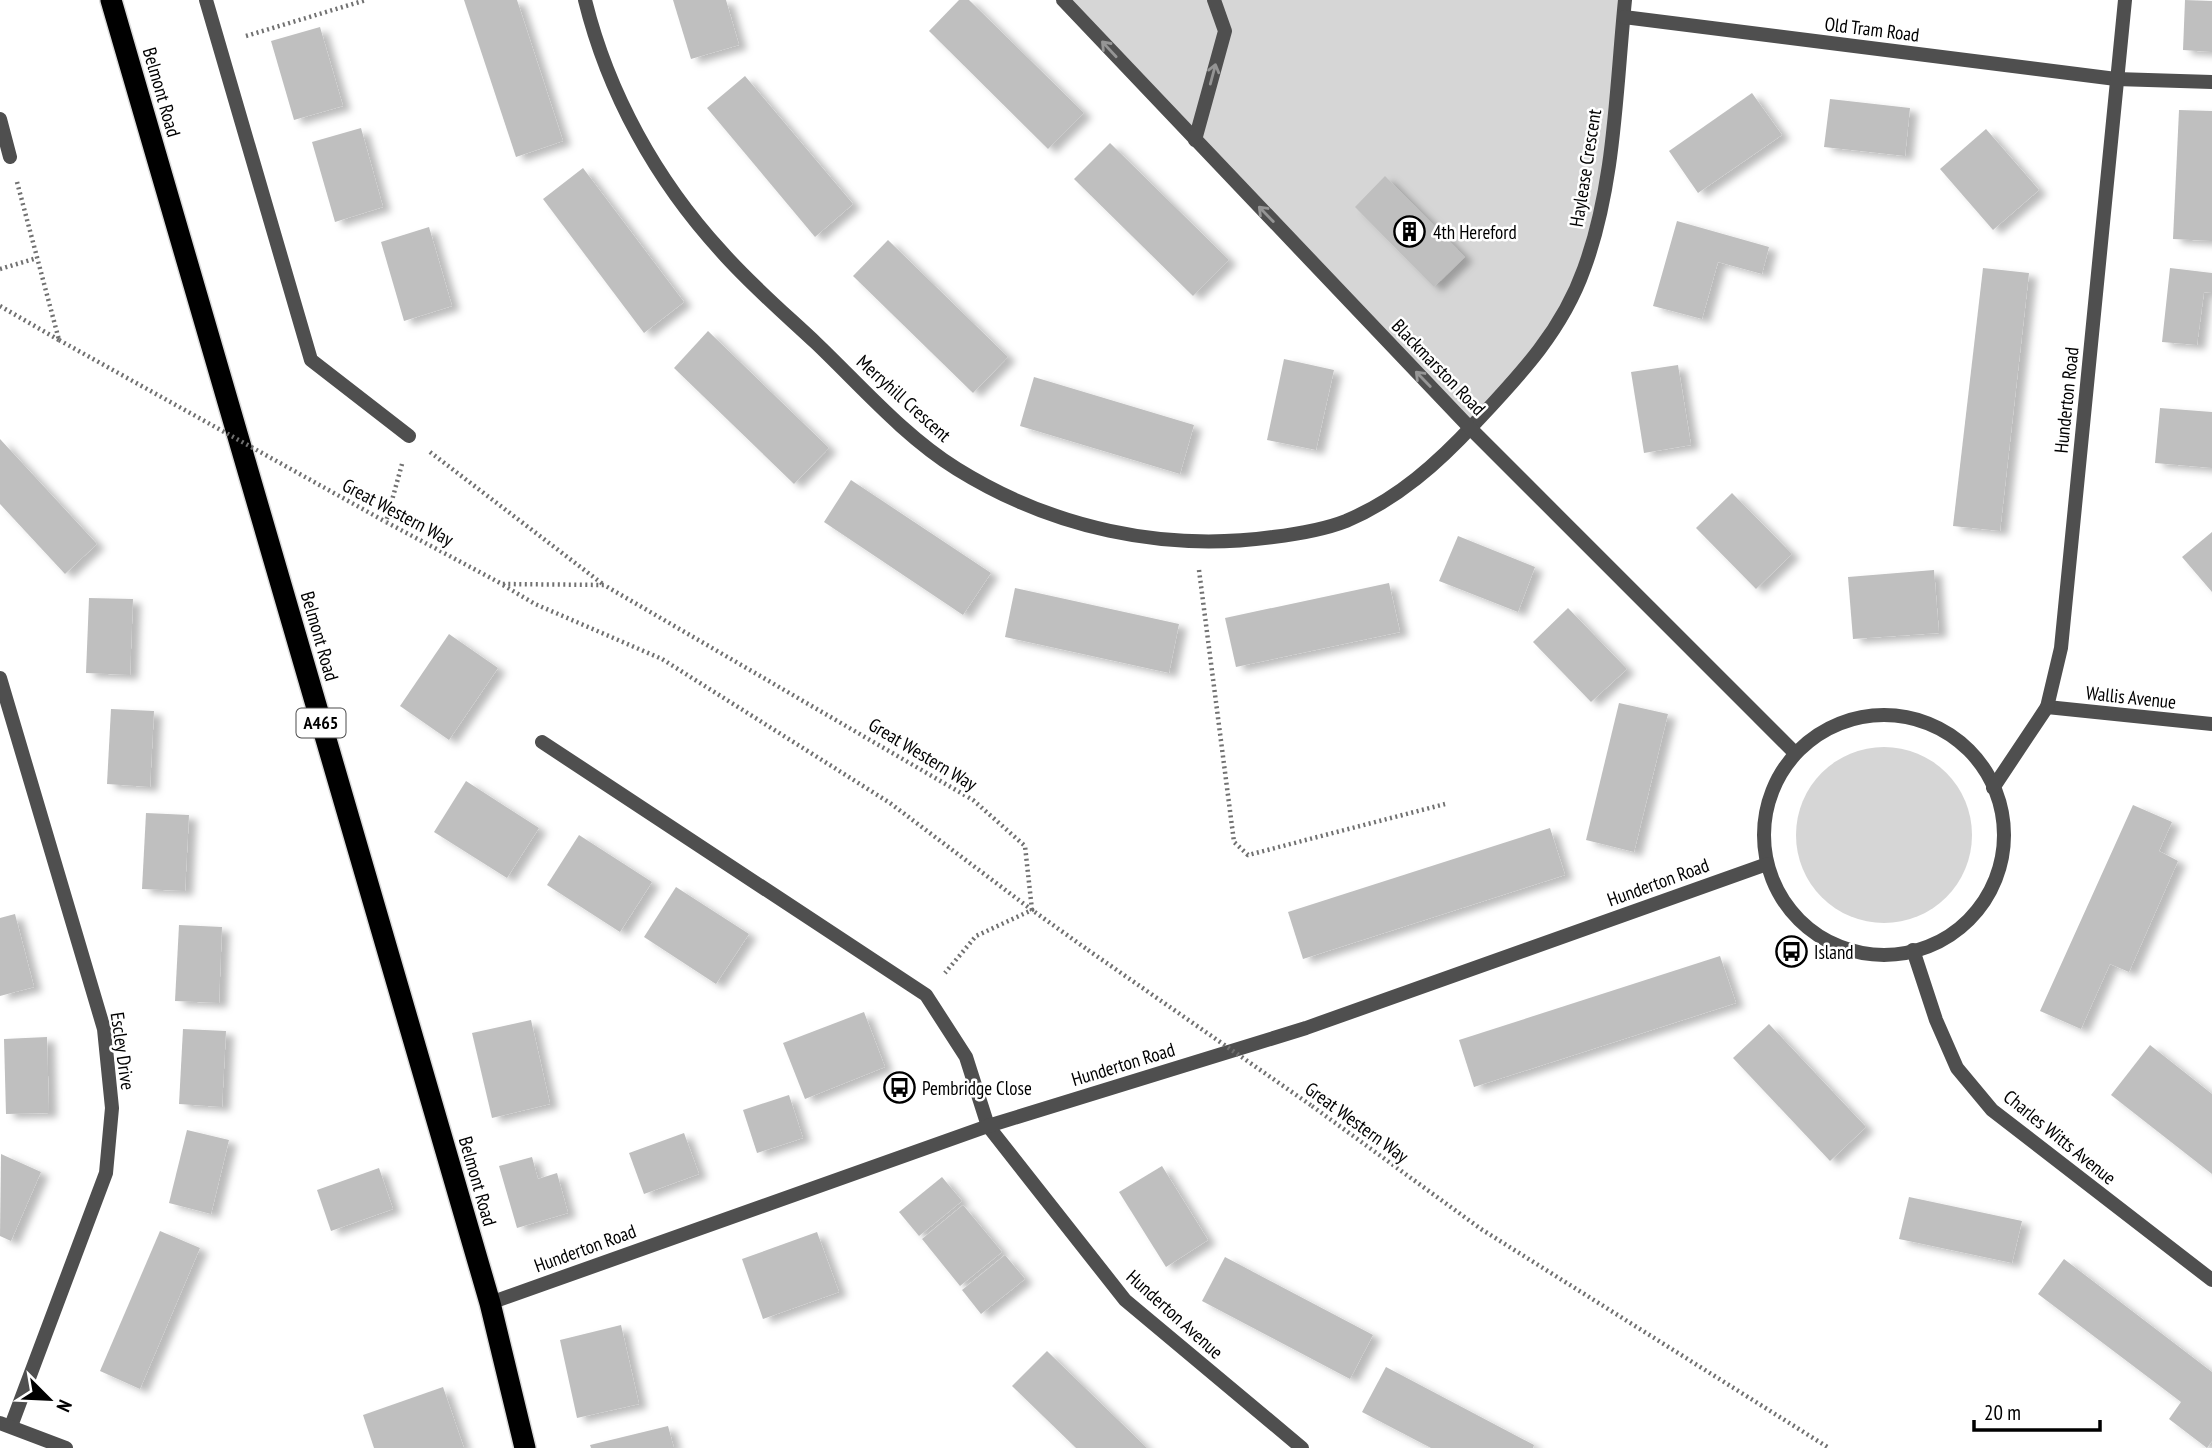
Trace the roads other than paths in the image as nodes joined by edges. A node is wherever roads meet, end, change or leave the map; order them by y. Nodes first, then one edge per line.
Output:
1 (111, 0) edge
2 (206, 0) edge
3 (585, 0) edge
4 (1062, 0) edge
5 (1214, 0) edge
6 (1625, 0) edge
7 (2125, 0) edge
8 (1624, 17) junction
9 (2116, 79) junction
10 (2212, 82) edge
11 (0, 120) edge
12 (1195, 140) junction
13 (10, 157) road end
14 (1470, 428) junction
15 (410, 436) road end
16 (0, 678) edge
17 (2047, 707) junction
18 (2212, 724) edge
19 (542, 742) dead end
20 (1795, 753) junction
21 (1993, 788) junction
22 (1767, 864) junction
23 (1913, 950) junction
24 (988, 1126) junction
25 (2212, 1280) edge
26 (490, 1303) junction
27 (6, 1424) edge
28 (66, 1448) edge
29 (525, 1448) edge
30 (1302, 1448) edge

1 - 26 highway, Belmont Road / A465
2 - 15 street
3 - 14 street, Merryhill Crescent
12 -> 4 street, Blackmarston Road
12 -> 5 street
6 - 8 street, Haylease Crescent
7 - 9 street, Hunderton Road
8 - 9 street, Old Tram Road
8 - 14 street, Haylease Crescent
9 - 10 street, Old Tram Road
9 - 17 street, Hunderton Road
11 - 13 street
14 -> 12 street, Blackmarston Road
14 - 20 street, Blackmarston Road
16 - 27 street, Escley Drive
17 - 18 street, Wallis Avenue
17 - 21 street, Hunderton Road
19 - 24 street
20 - 21 street
20 - 22 street
21 - 23 street
22 - 23 street
22 - 24 street, Hunderton Road
23 - 25 street, Charles Witts Avenue
24 - 26 street, Hunderton Road
24 - 30 street, Hunderton Avenue
26 - 29 highway, Belmont Road / A465
27 - 28 street

